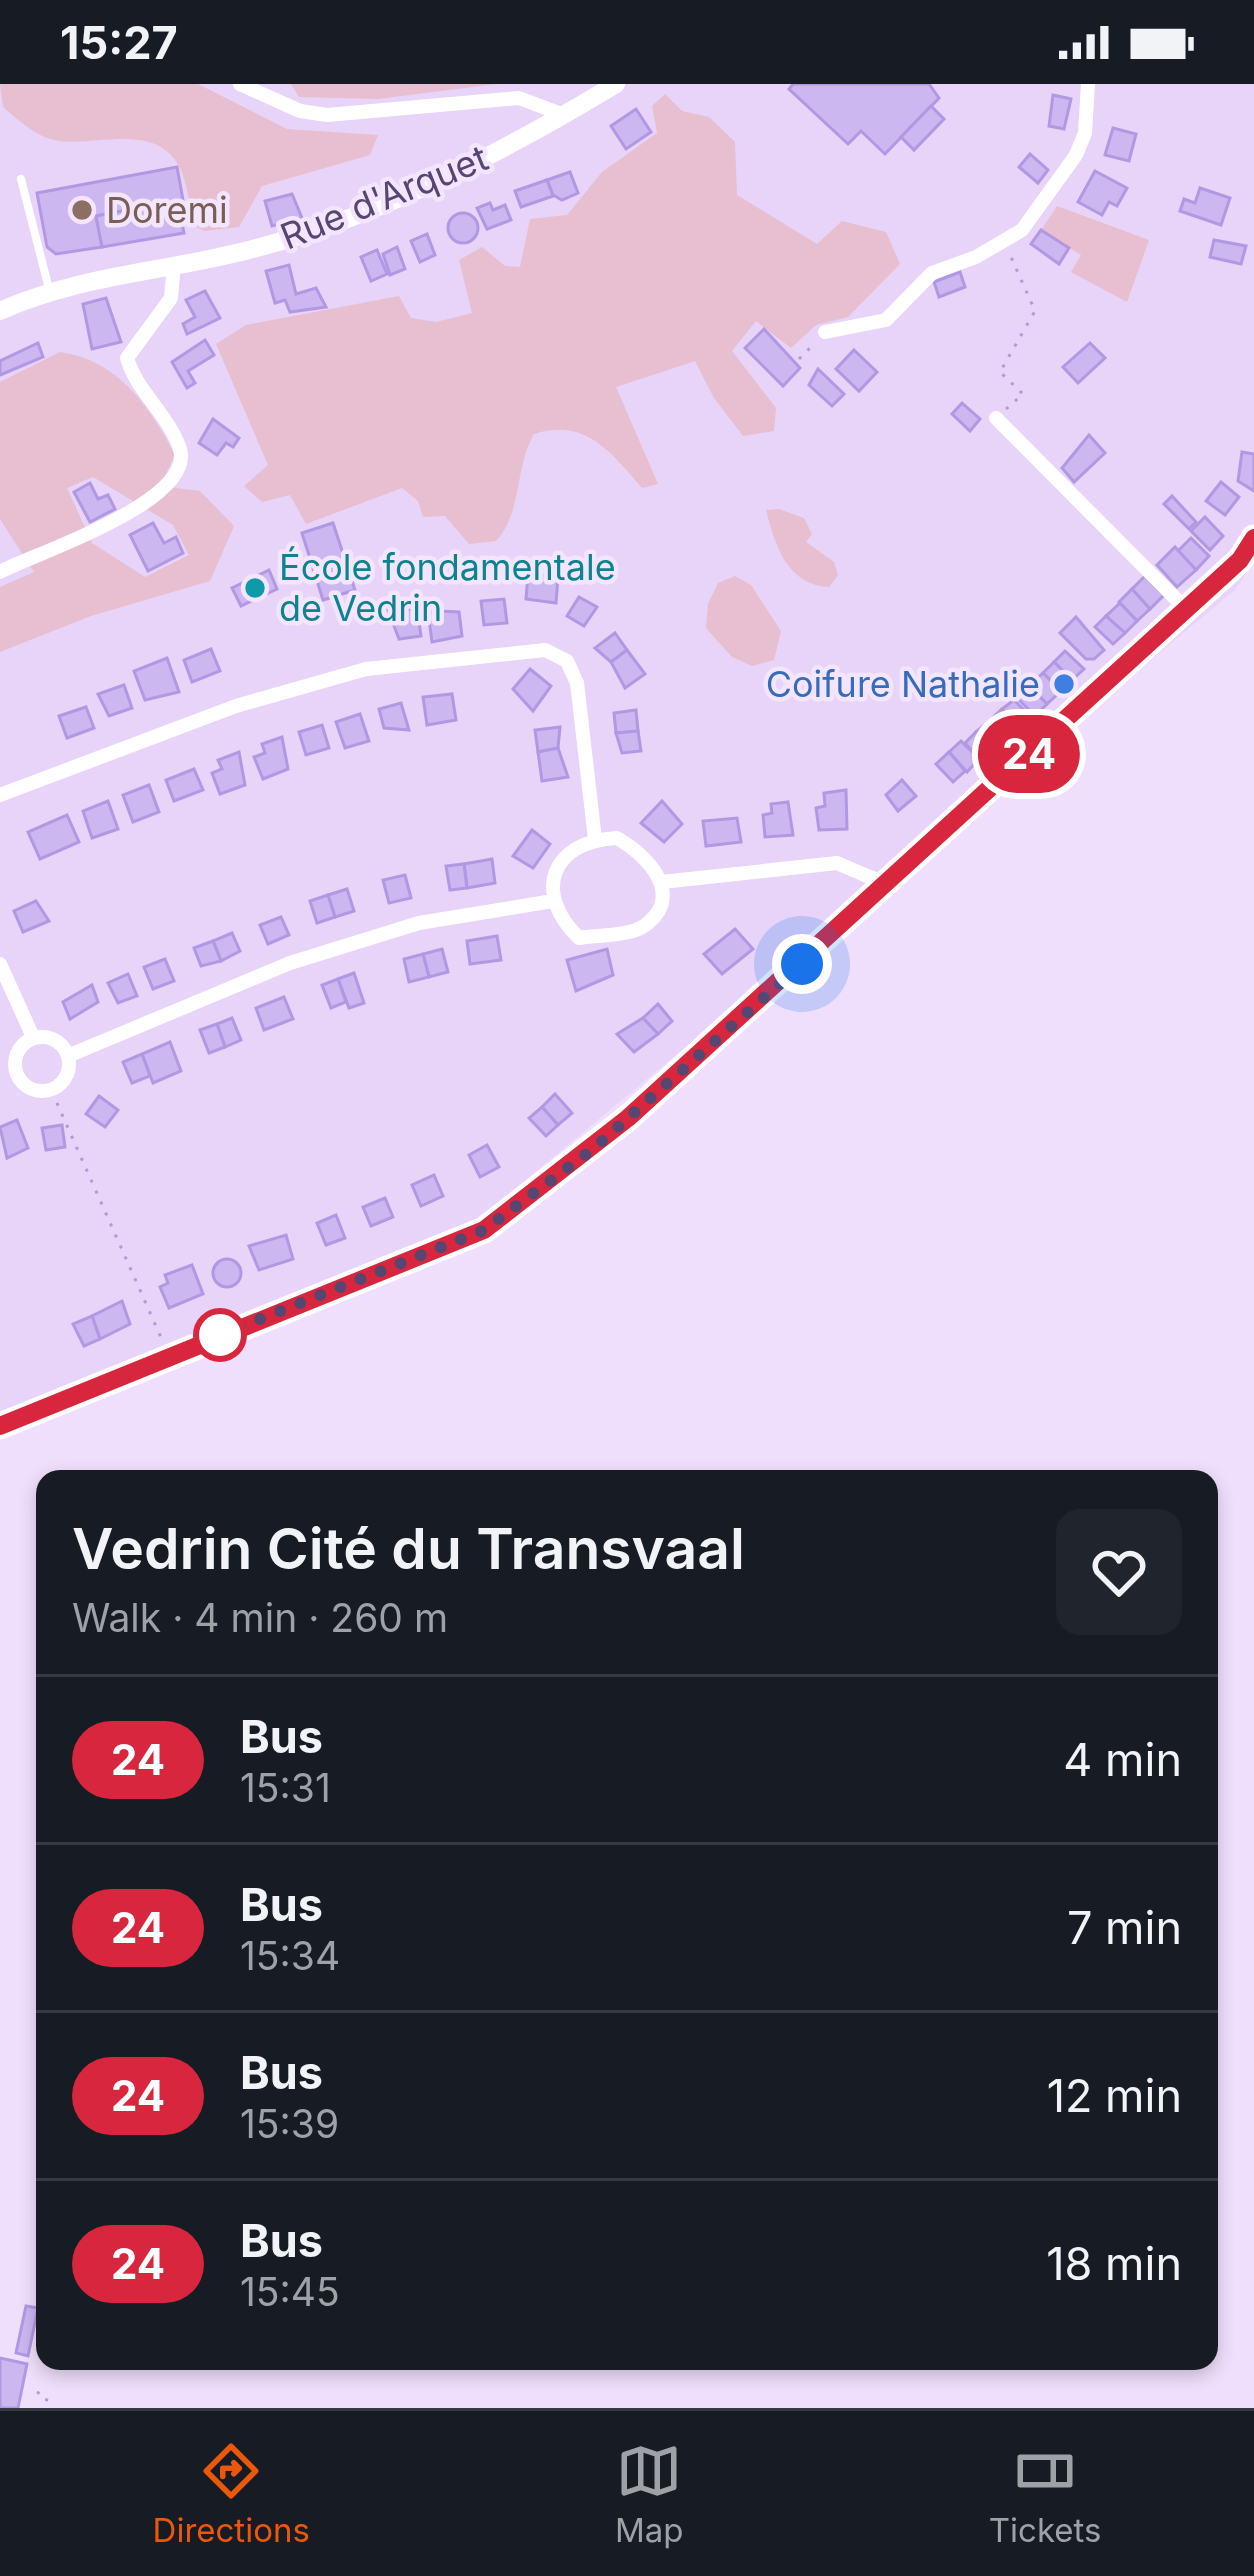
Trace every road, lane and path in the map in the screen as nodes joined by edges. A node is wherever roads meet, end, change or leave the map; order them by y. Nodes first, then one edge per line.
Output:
1 (240, 84) edge
2 (616, 84) edge
3 (1088, 84) edge
4 (564, 116) junction
5 (21, 179) dead end
6 (1005, 242) junction
7 (174, 264) junction
8 (49, 289) junction
9 (0, 311) edge
10 (825, 332) joint
11 (799, 359) dead end
12 (996, 418) joint
13 (1254, 538) edge
14 (0, 572) edge
15 (1186, 609) junction
16 (0, 795) edge
17 (596, 839) junction
18 (662, 882) junction
19 (886, 884) junction
20 (553, 901) junction
21 (0, 964) edge
22 (33, 1037) junction
23 (70, 1055) junction
24 (8, 1077) edge
25 (52, 1092) junction
26 (169, 1355) junction
27 (0, 1426) edge
28 (37, 2392) dead end
29 (45, 2408) edge

1 - 4 street
2 - 4 street, Rue d'Arquet
3 - 6 street
4 - 7 street, Rue d'Arquet
5 - 8 lane
6 - 10 street
6 - 12 path
7 - 8 street, Rue d'Arquet
7 - 14 street
8 - 9 street, Rue d'Arquet
10 - 11 path
12 - 15 street
13 - 15 street
15 - 19 street
16 - 17 street
17 - 18 street
17 - 20 street
18 - 19 street
18 - 20 street
19 - 26 street
20 - 23 street
21 - 22 street
22 - 23 street
22 - 24 street
23 - 25 street
24 - 25 street
25 - 26 path
26 - 27 street
28 - 29 path

